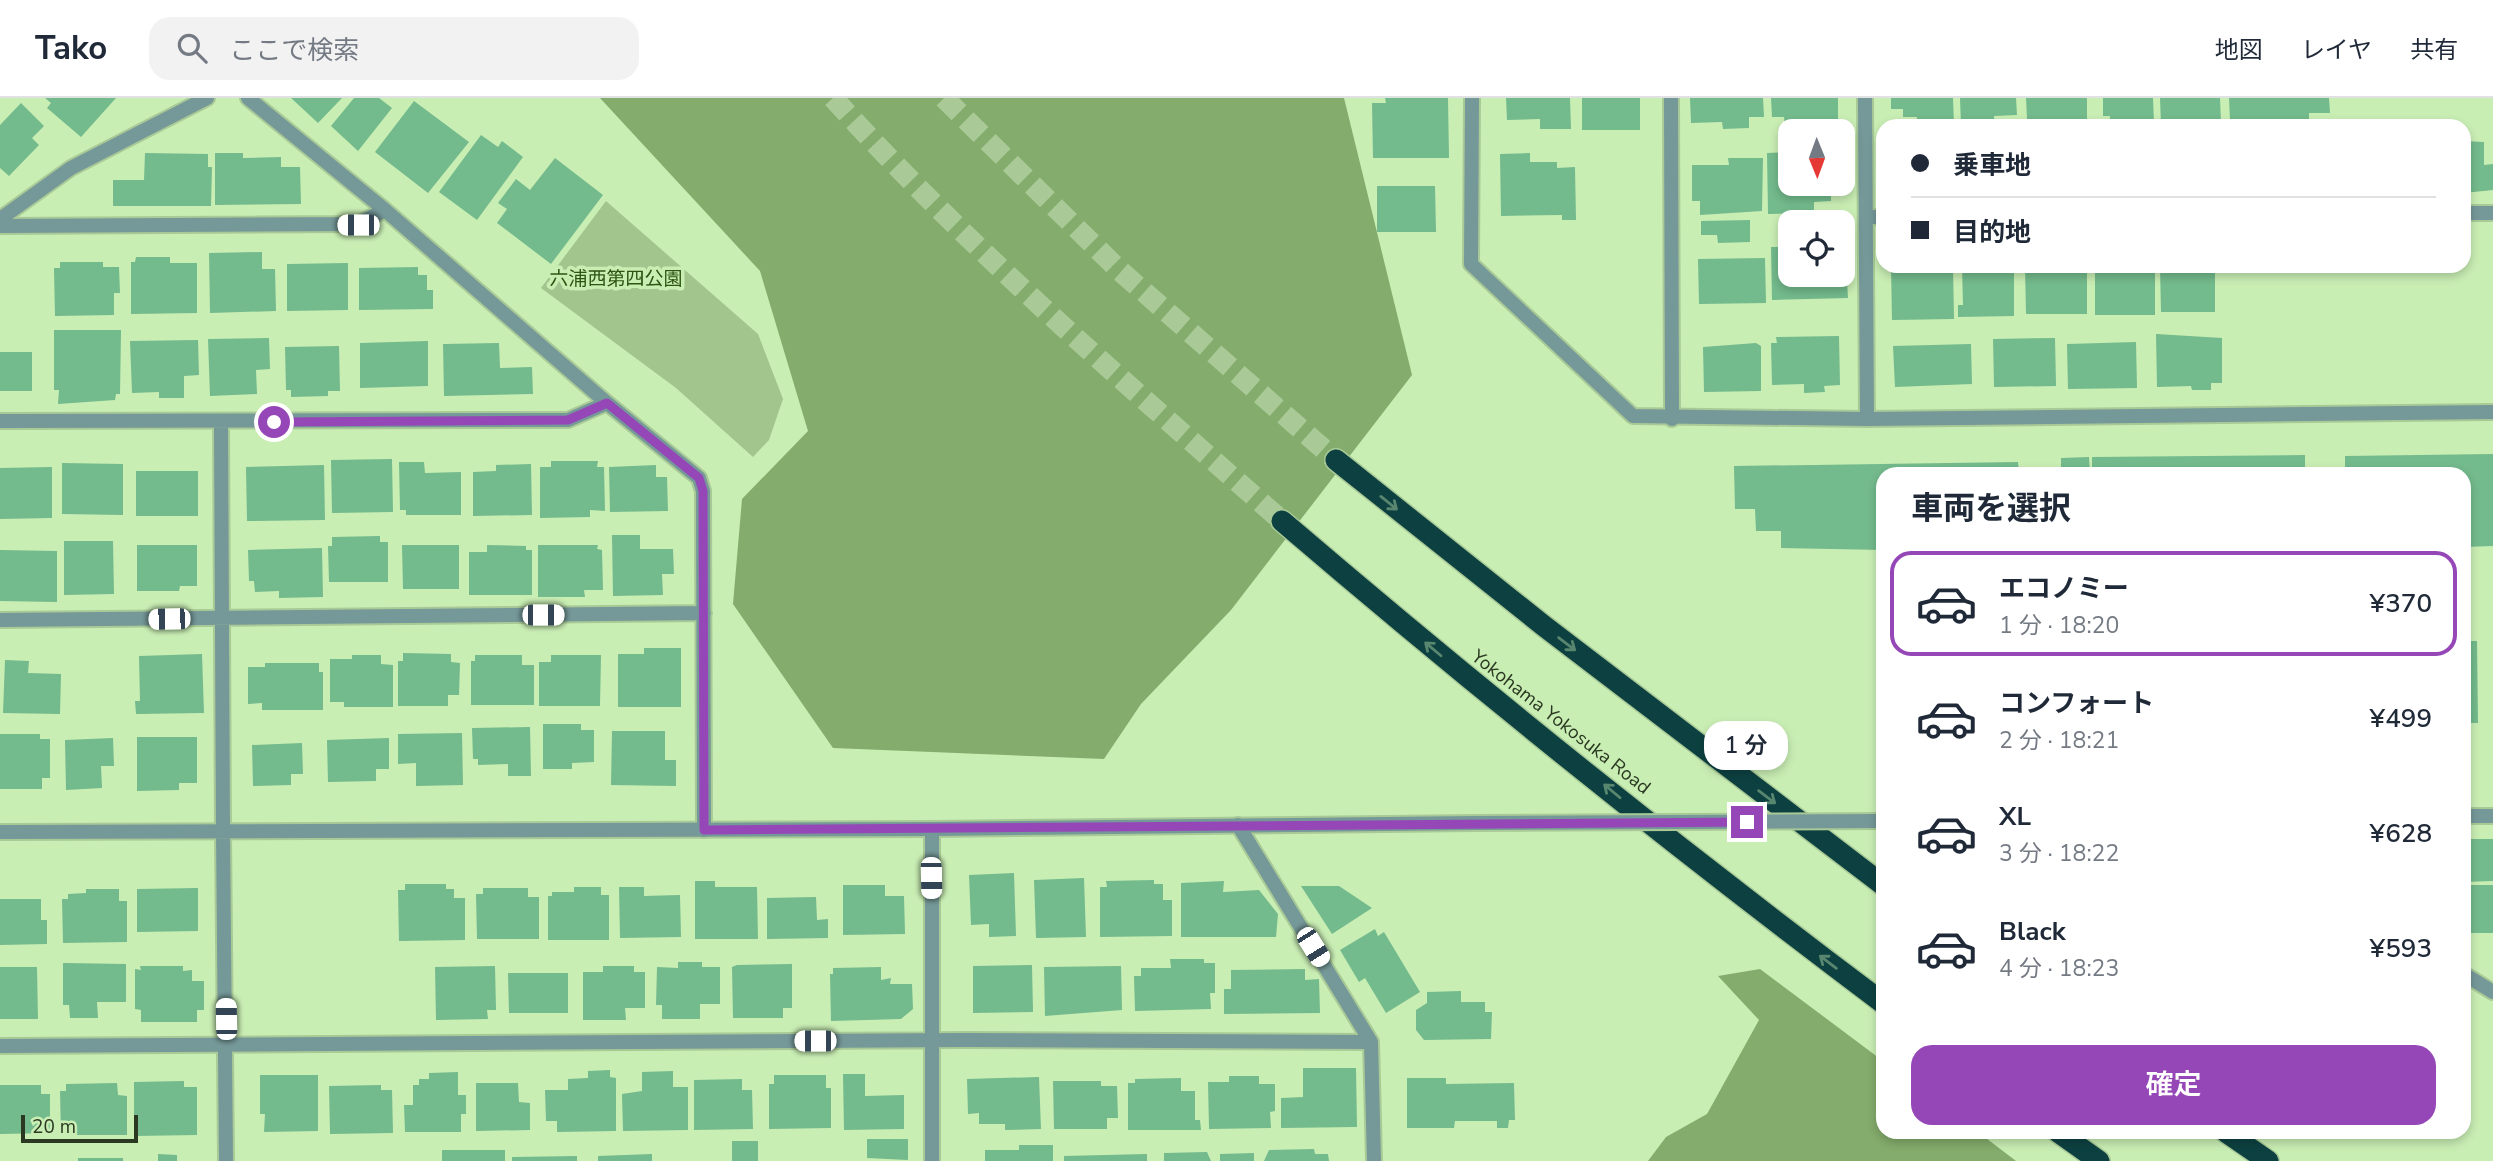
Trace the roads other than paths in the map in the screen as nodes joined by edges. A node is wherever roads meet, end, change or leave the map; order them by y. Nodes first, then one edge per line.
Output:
1 (207, 98) edge
2 (248, 98) edge
3 (1472, 98) edge
4 (1671, 98) edge
5 (1865, 98) edge
6 (385, 210) junction
7 (2471, 213) edge
8 (2493, 213) edge
9 (1866, 217) junction
10 (1876, 217) edge
11 (0, 219) edge
12 (0, 226) edge
13 (607, 403) junction
14 (2493, 412) edge
15 (1672, 419) junction
16 (1867, 419) junction
17 (0, 421) edge
18 (221, 423) junction
19 (1336, 460) tunnel mouth
20 (1282, 521) tunnel mouth
21 (704, 613) junction
22 (221, 618) junction
23 (0, 620) edge
24 (2493, 816) edge
25 (2471, 817) edge
26 (1876, 821) edge
27 (1238, 825) junction
28 (932, 829) junction
29 (704, 830) junction
30 (223, 831) junction
31 (0, 832) edge
32 (1876, 880) edge
33 (2471, 978) edge
34 (2493, 992) edge
35 (1876, 998) edge
36 (933, 1041) junction
37 (1371, 1042) junction
38 (226, 1045) junction
39 (0, 1046) edge
40 (2068, 1139) edge
41 (2237, 1139) edge
42 (226, 1161) edge
43 (932, 1161) edge
44 (1374, 1161) edge
45 (2099, 1161) edge
46 (2268, 1161) edge

1 - 11 street
2 - 6 street
3 - 15 street
4 - 15 street
5 - 9 street
6 - 12 street
6 - 13 street
7 - 8 street
9 - 10 street
9 - 16 street
13 - 18 street
13 - 21 street
14 - 16 street
15 - 16 street
17 - 18 street
18 - 22 street
19 -> 32 highway
35 -> 20 highway, Yokohama Yokosuka Road
21 - 22 street
21 - 29 street
22 - 23 street
22 - 30 street
24 - 25 street
26 - 27 street, bridge
27 - 28 street
27 - 37 street
28 - 29 street
28 - 36 street
29 - 30 street
30 - 31 street
30 - 38 street
33 - 34 street
36 - 37 street
36 - 38 street
36 - 43 street
37 - 44 street
38 - 39 street
38 - 42 street
40 - 45 highway
41 - 46 highway

